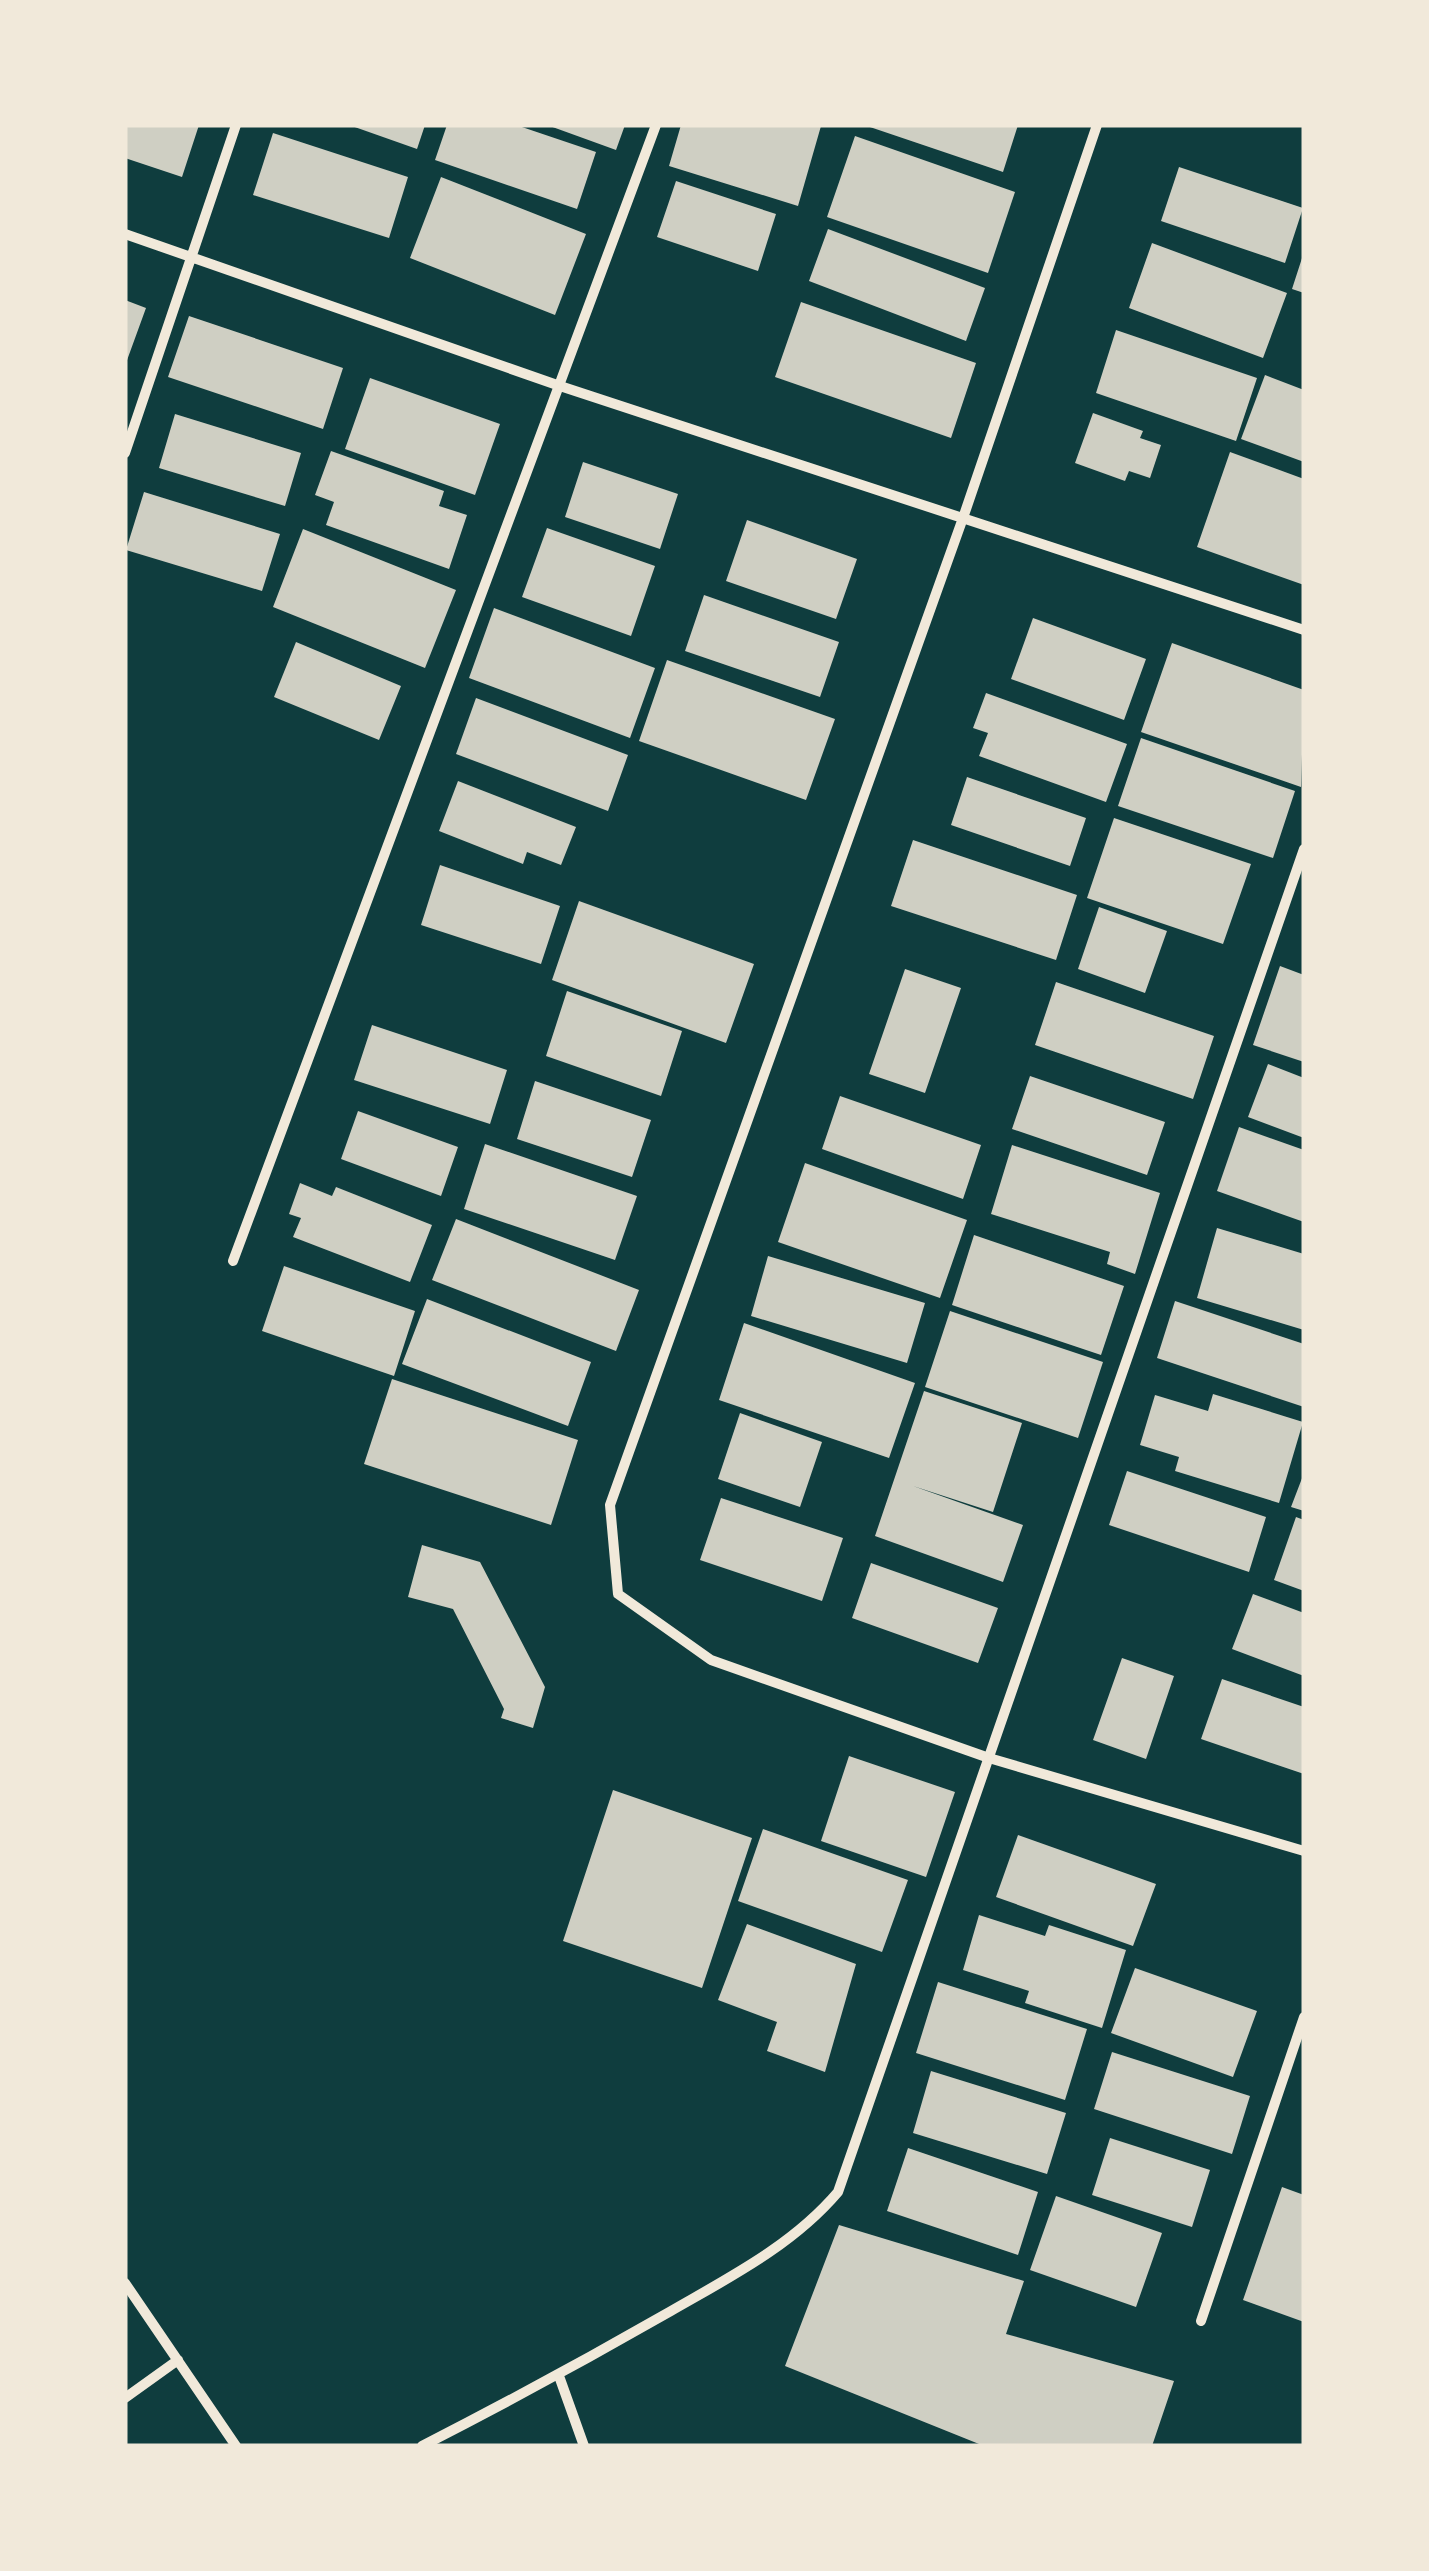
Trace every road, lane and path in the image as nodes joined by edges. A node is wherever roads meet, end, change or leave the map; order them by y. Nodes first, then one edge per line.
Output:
1 (236, 125) edge
2 (656, 125) edge
3 (1097, 125) edge
4 (125, 234) edge
5 (192, 258) junction
6 (560, 386) junction
7 (125, 453) edge
8 (963, 518) junction
9 (1304, 630) edge
10 (1304, 849) edge
11 (233, 1261) dead end
12 (990, 1758) junction
13 (1304, 1851) edge
14 (1304, 2017) edge
15 (125, 2282) edge
16 (1200, 2321) dead end
17 (178, 2360) junction
18 (559, 2376) junction
19 (125, 2398) edge
20 (236, 2446) edge
21 (422, 2446) edge
22 (584, 2446) edge

1 - 5 street
2 - 6 street
3 - 8 street
4 - 5 street
5 - 6 street
5 - 7 street
6 - 8 street
6 - 11 street
8 - 9 street
8 - 12 street
10 - 12 street
12 - 13 street
12 - 18 street
14 - 16 street
15 - 17 street
17 - 19 street
17 - 20 street
18 - 21 street
18 - 22 street

